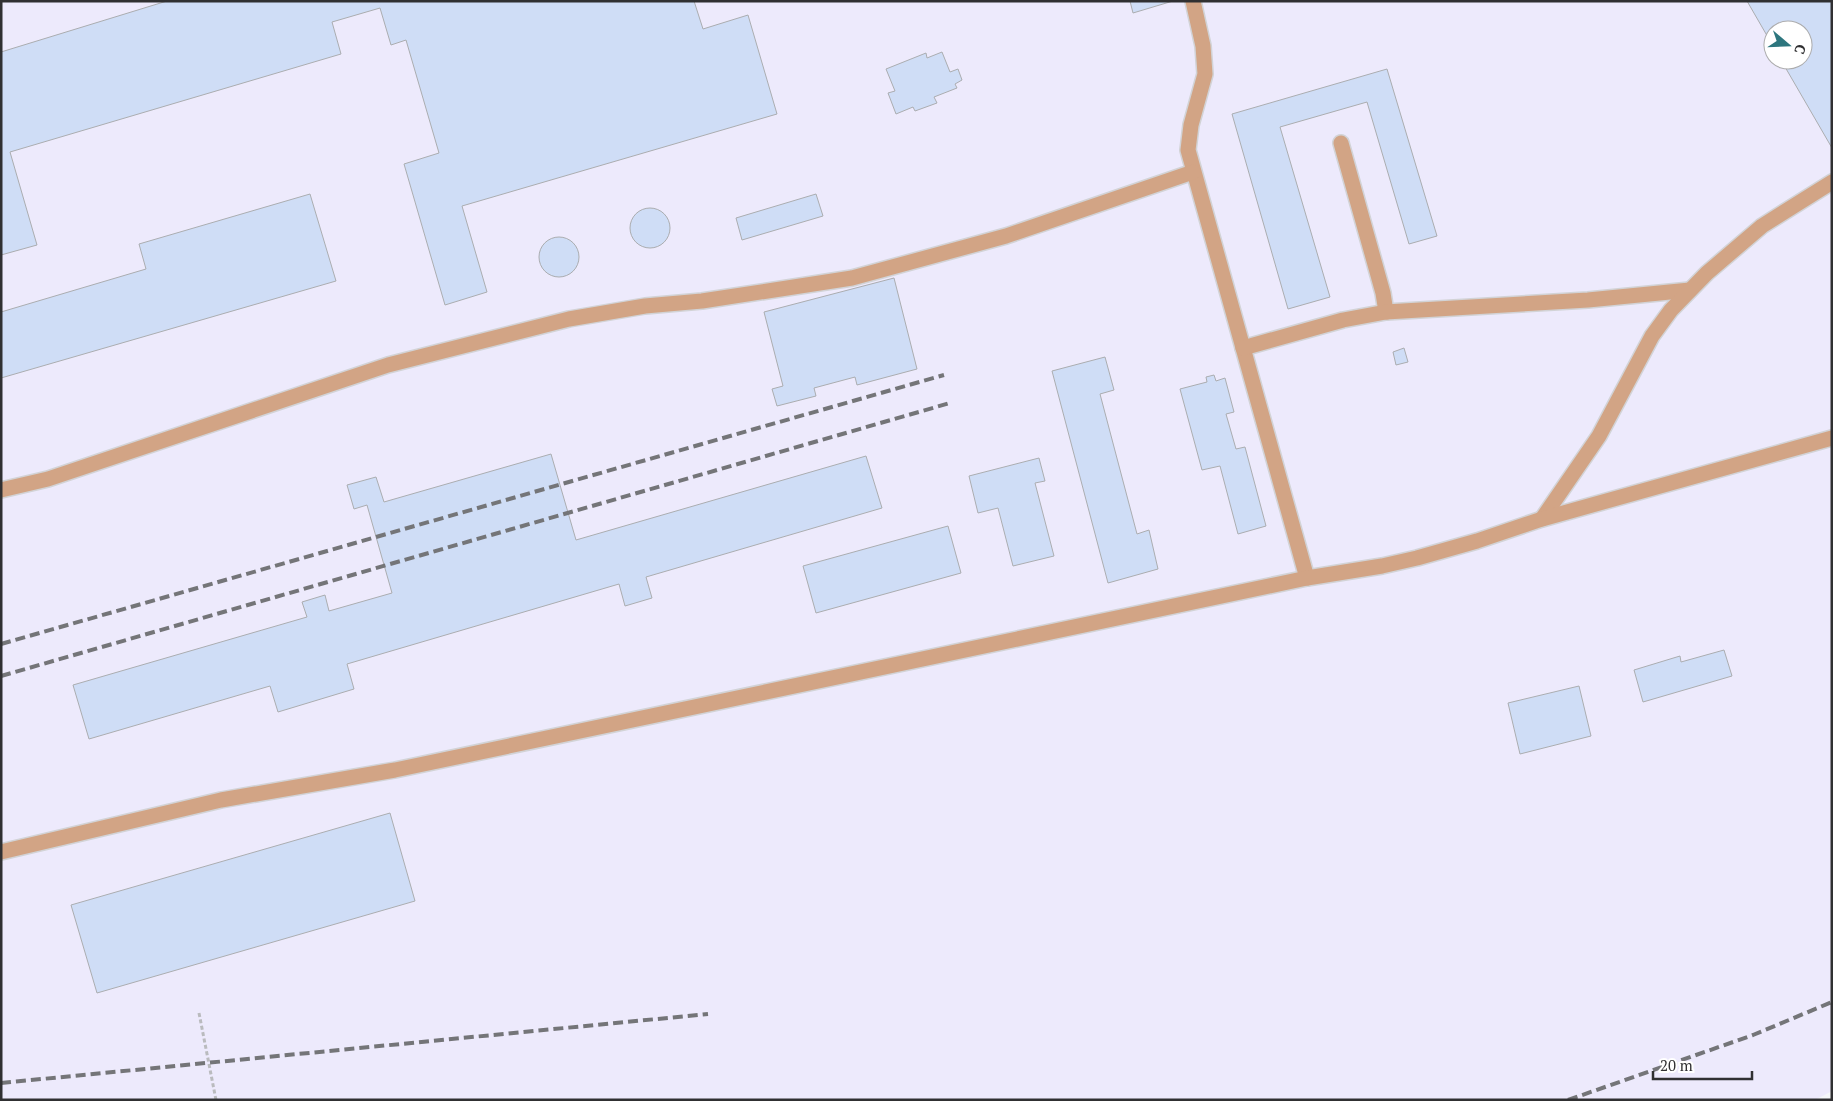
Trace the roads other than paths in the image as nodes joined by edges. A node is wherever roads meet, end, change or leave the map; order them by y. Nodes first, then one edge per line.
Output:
1 (1193, 1) edge
2 (1341, 143) dead end
3 (1193, 172) junction
4 (1832, 182) edge
5 (1690, 290) junction
6 (1386, 312) junction
7 (1243, 348) junction
8 (1832, 438) edge
9 (1, 490) edge
10 (1542, 519) junction
11 (1307, 578) junction
12 (1, 852) edge

1 - 3 lane
2 - 6 lane
3 - 7 lane
3 - 9 lane
4 - 5 lane
5 - 6 lane
5 - 10 lane
6 - 7 lane
7 - 11 lane
8 - 10 lane
10 - 11 lane
11 - 12 lane

